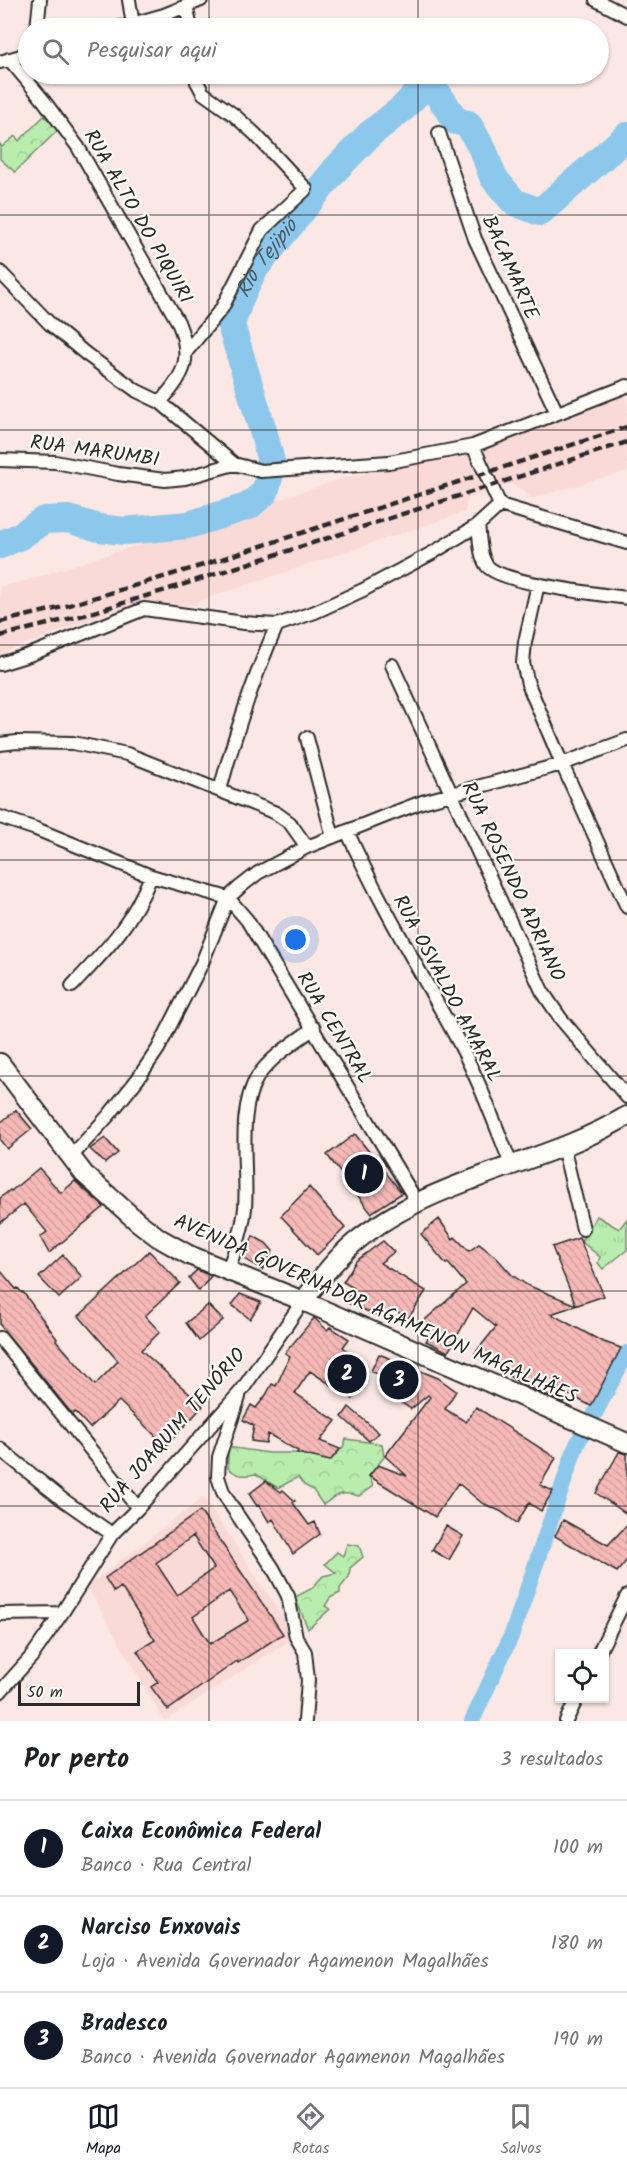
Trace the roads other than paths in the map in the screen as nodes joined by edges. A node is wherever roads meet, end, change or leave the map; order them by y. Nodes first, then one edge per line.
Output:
1 (40, 0) edge
2 (129, 0) edge
3 (201, 0) edge
4 (596, 0) edge
5 (612, 3) edge
6 (186, 6) junction
7 (627, 16) edge
8 (39, 18) edge
9 (132, 18) edge
10 (153, 18) edge
11 (189, 18) edge
12 (5, 60) edge
13 (18, 74) edge
14 (27, 84) edge
15 (198, 84) edge
16 (439, 133) dead end
17 (0, 272) edge
18 (186, 352) junction
19 (627, 386) edge
20 (160, 402) junction
21 (557, 413) junction
22 (473, 446) junction
23 (0, 460) edge
24 (234, 464) junction
25 (500, 505) junction
26 (478, 525) junction
27 (627, 543) edge
28 (538, 584) junction
29 (627, 598) edge
30 (277, 625) junction
31 (0, 664) edge
32 (392, 664) dead end
33 (307, 738) dead end
34 (627, 740) edge
35 (0, 744) edge
36 (562, 764) junction
37 (220, 790) junction
38 (453, 795) junction
39 (0, 817) edge
40 (347, 831) junction
41 (333, 837) junction
42 (307, 847) junction
43 (151, 876) junction
44 (228, 898) junction
45 (627, 907) edge
46 (72, 986) dead end
47 (314, 1028) junction
48 (2, 1071) edge
49 (627, 1097) edge
50 (627, 1116) edge
51 (563, 1146) junction
52 (70, 1158) junction
53 (511, 1164) junction
54 (417, 1203) junction
55 (583, 1228) dead end
56 (228, 1270) junction
57 (303, 1301) junction
58 (0, 1338) edge
59 (242, 1390) junction
60 (627, 1443) edge
61 (0, 1449) edge
62 (138, 1508) junction
63 (112, 1534) junction
64 (627, 1596) edge
65 (62, 1613) junction
66 (0, 1614) edge
67 (600, 1649) edge
68 (0, 1692) edge
69 (575, 1703) edge
70 (305, 1721) edge
71 (566, 1721) edge

1 - 8 street
2 - 9 street
3 - 6 street
4 - 5 street
5 - 7 street
6 - 10 street
6 - 11 street
12 - 13 street, RUA ALTO DO PIQUIRI
14 - 18 street, RUA ALTO DO PIQUIRI
15 - 18 street
16 - 21 street, BACAMARTE
17 - 20 street
18 - 20 street, RUA ALTO DO PIQUIRI
19 - 21 street
20 - 24 street
21 - 22 street
22 - 24 street
22 - 25 street
23 - 24 street, RUA MARUMBI
25 - 26 street
25 - 27 street
26 - 28 street
26 - 30 street
28 - 29 street
28 - 36 street
30 - 31 street
30 - 37 street
32 - 38 street, RUA ROSENDO ADRIANO
33 - 41 street
34 - 36 street
35 - 37 street
36 - 38 street
36 - 45 street
37 - 42 street
38 - 40 street
38 - 49 street, RUA ROSENDO ADRIANO
39 - 43 street
40 - 41 street
40 - 53 street, RUA OSVALDO AMARAL
41 - 42 street
42 - 44 street
43 - 44 street
43 - 46 street
44 - 47 street, RUA CENTRAL
44 - 52 street
47 - 54 street, RUA CENTRAL
47 - 56 street
48 - 52 main road, AVENIDA GOVERNADOR AGAMENON MAGALHÃES
50 - 51 main road, RUA JOAQUIM TENÓRIO
51 - 53 main road, RUA JOAQUIM TENÓRIO
51 - 55 street
52 - 56 main road, AVENIDA GOVERNADOR AGAMENON MAGALHÃES
53 - 54 main road, RUA JOAQUIM TENÓRIO
54 - 57 main road, RUA JOAQUIM TENÓRIO
56 - 57 main road, AVENIDA GOVERNADOR AGAMENON MAGALHÃES
57 - 59 street, RUA JOAQUIM TENÓRIO
57 - 60 main road, AVENIDA GOVERNADOR AGAMENON MAGALHÃES
58 - 62 street
59 - 62 street, RUA JOAQUIM TENÓRIO
59 - 70 street
61 - 63 street
62 - 63 street, RUA JOAQUIM TENÓRIO
63 - 65 street, RUA JOAQUIM TENÓRIO
64 - 67 street
65 - 66 street
65 - 68 street, RUA JOAQUIM TENÓRIO
69 - 71 street

